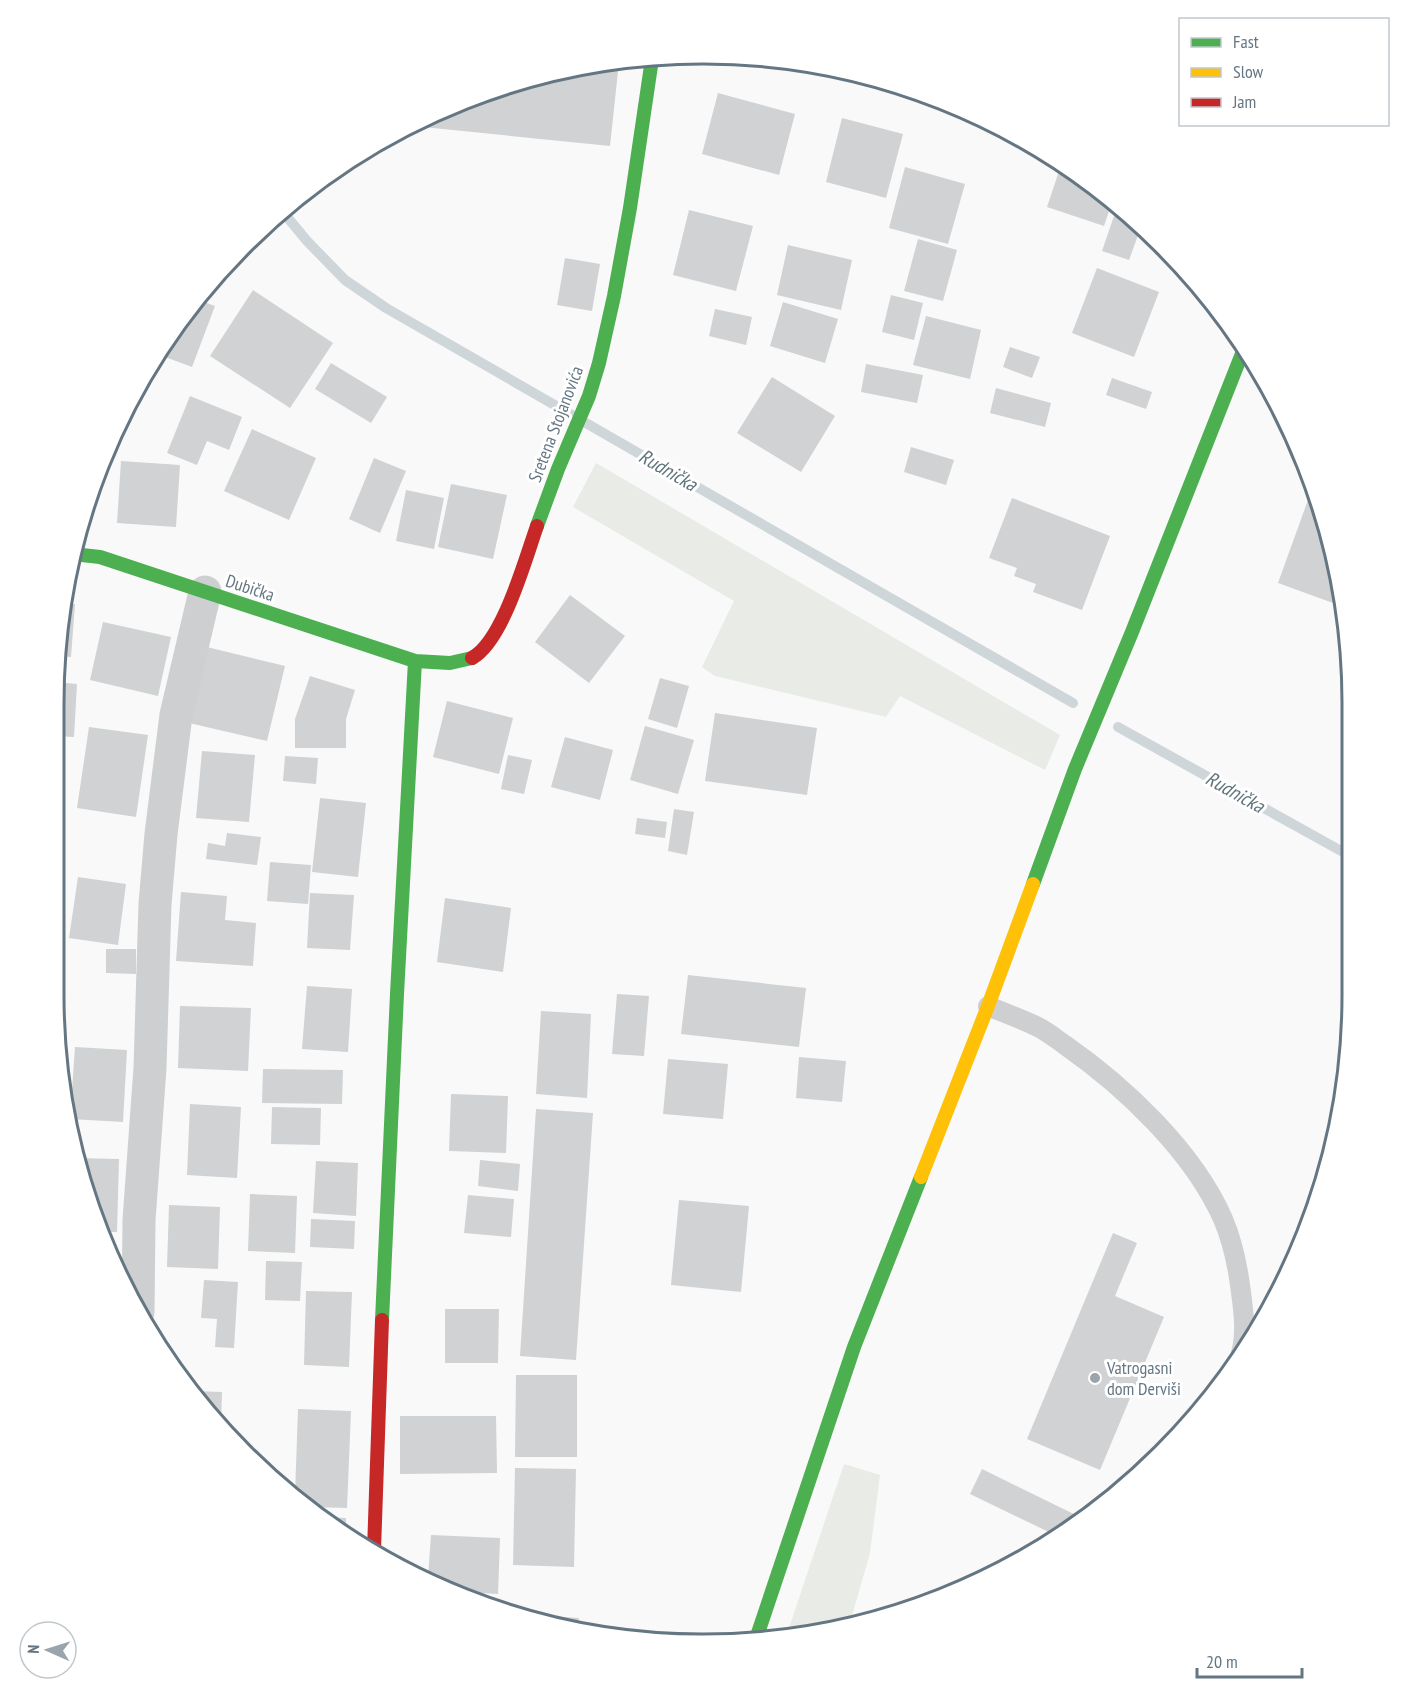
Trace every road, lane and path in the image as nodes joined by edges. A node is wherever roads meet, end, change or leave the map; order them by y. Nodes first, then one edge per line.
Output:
1 (651, 67) edge
2 (1241, 357) edge
3 (82, 555) edge
4 (206, 592) junction
5 (416, 661) junction
6 (988, 1006) junction
7 (138, 1293) edge
8 (1244, 1336) edge
9 (374, 1542) edge
10 (759, 1631) edge

1 - 5 street, Sretena Stojanovića
2 - 6 street
3 - 4 street, Dubička
4 - 5 street, Dubička
4 - 7 street
5 - 9 street
6 - 8 lane
6 - 10 street

